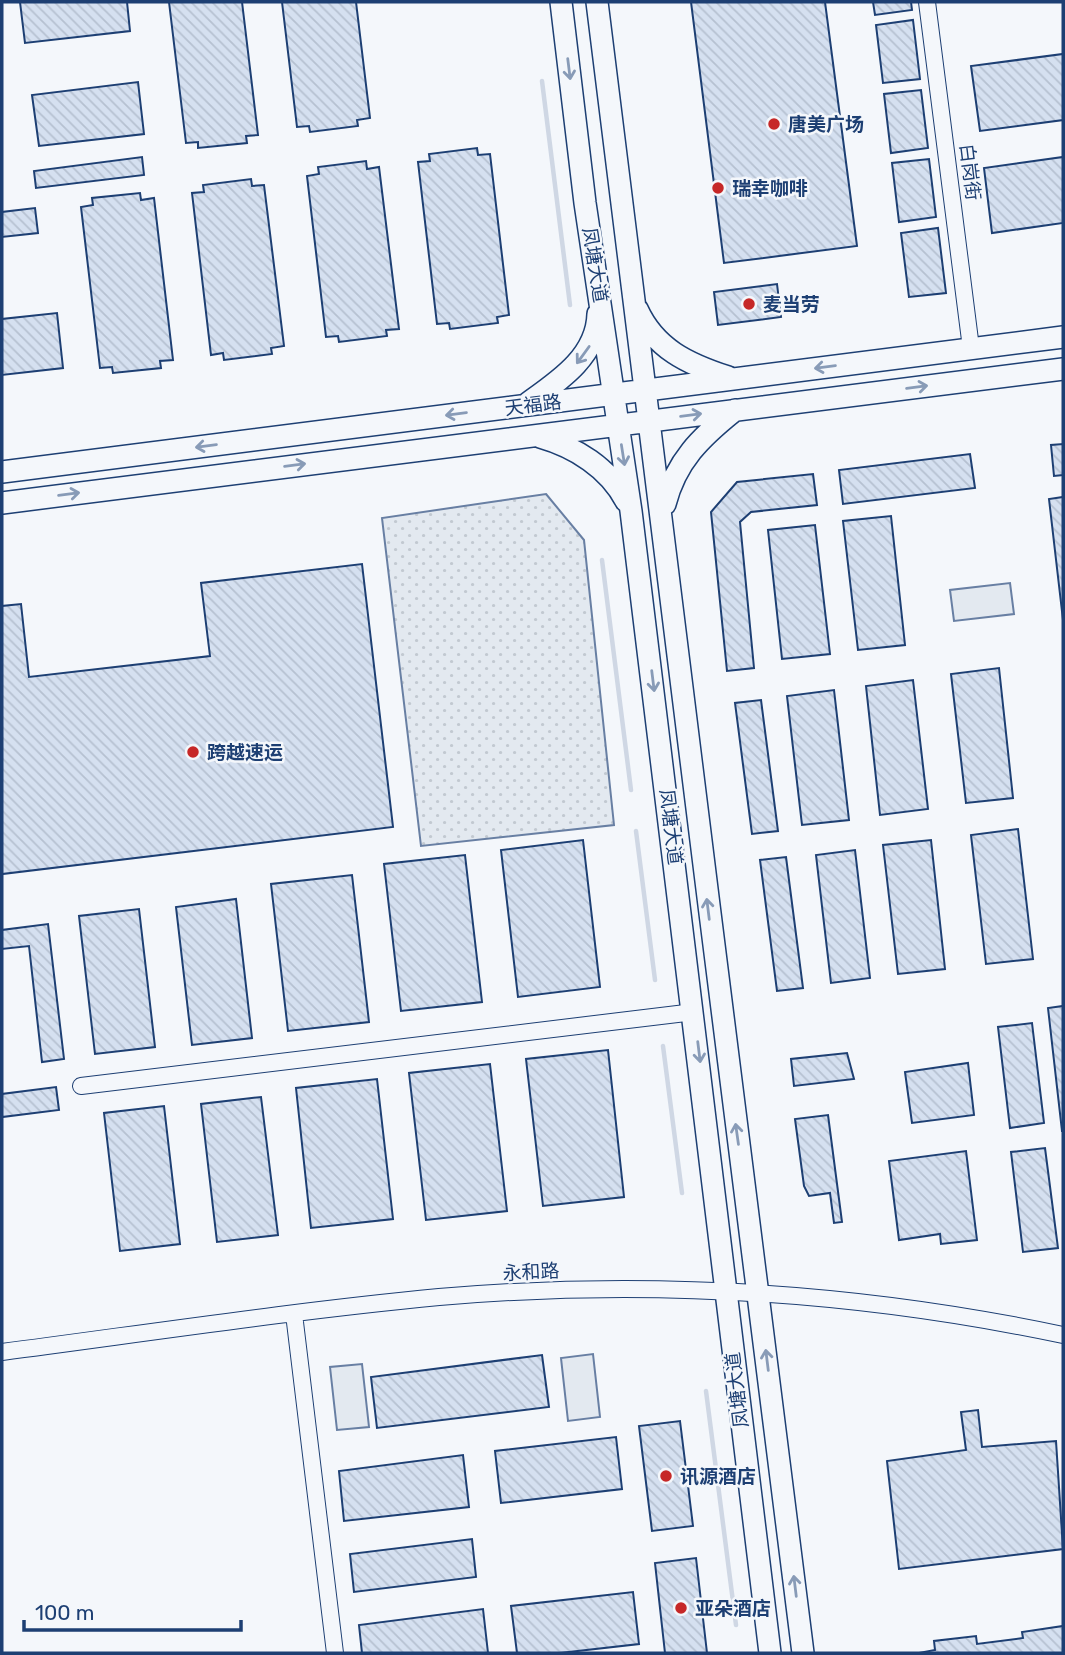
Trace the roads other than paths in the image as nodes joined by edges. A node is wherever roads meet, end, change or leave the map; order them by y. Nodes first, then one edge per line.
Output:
1 (561, 2) edge
2 (597, 2) edge
3 (927, 2) edge
4 (599, 291) junction
5 (632, 295) junction
6 (1063, 337) edge
7 (971, 348) junction
8 (1063, 369) edge
9 (733, 379) junction
10 (645, 390) junction
11 (614, 394) junction
12 (524, 406) junction
13 (736, 409) junction
14 (649, 420) junction
15 (618, 424) junction
16 (531, 435) junction
17 (2, 472) edge
18 (2, 503) edge
19 (631, 511) junction
20 (662, 513) junction
21 (694, 1012) junction
22 (81, 1086) dead end
23 (726, 1292) junction
24 (759, 1295) junction
25 (294, 1314) junction
26 (1063, 1335) edge
27 (2, 1352) edge
28 (335, 1653) edge
29 (770, 1653) edge
30 (803, 1653) edge

1 -> 4 main road, 凤塘大道
2 - 5 main road, 凤塘大道
3 - 7 street, 白岗街
4 - 11 main road, 凤塘大道
4 -> 12 main road
5 - 9 main road
5 - 10 main road, 凤塘大道
6 - 7 main road, 天福路
7 -> 9 main road, 天福路
13 -> 8 main road, 天福路
9 - 10 main road, 天福路
10 - 11 main road, 天福路
10 - 14 main road, 凤塘大道
11 - 12 main road, 天福路
11 - 15 main road, 凤塘大道
12 -> 17 main road, 天福路
14 -> 13 main road, 天福路
13 - 20 main road
14 - 15 main road, 天福路
14 - 20 main road, 凤塘大道
15 - 16 main road, 天福路
15 -> 19 main road, 凤塘大道
18 -> 16 main road, 天福路
16 - 19 main road
19 -> 21 main road, 凤塘大道
24 -> 20 main road, 凤塘大道
21 - 22 street
21 -> 23 main road, 凤塘大道
23 - 24 street, 永和路
23 - 25 street, 永和路
23 - 29 main road, 凤塘大道
24 - 26 street, 永和路
30 -> 24 main road, 凤塘大道
25 - 27 street, 永和路
25 - 28 street

